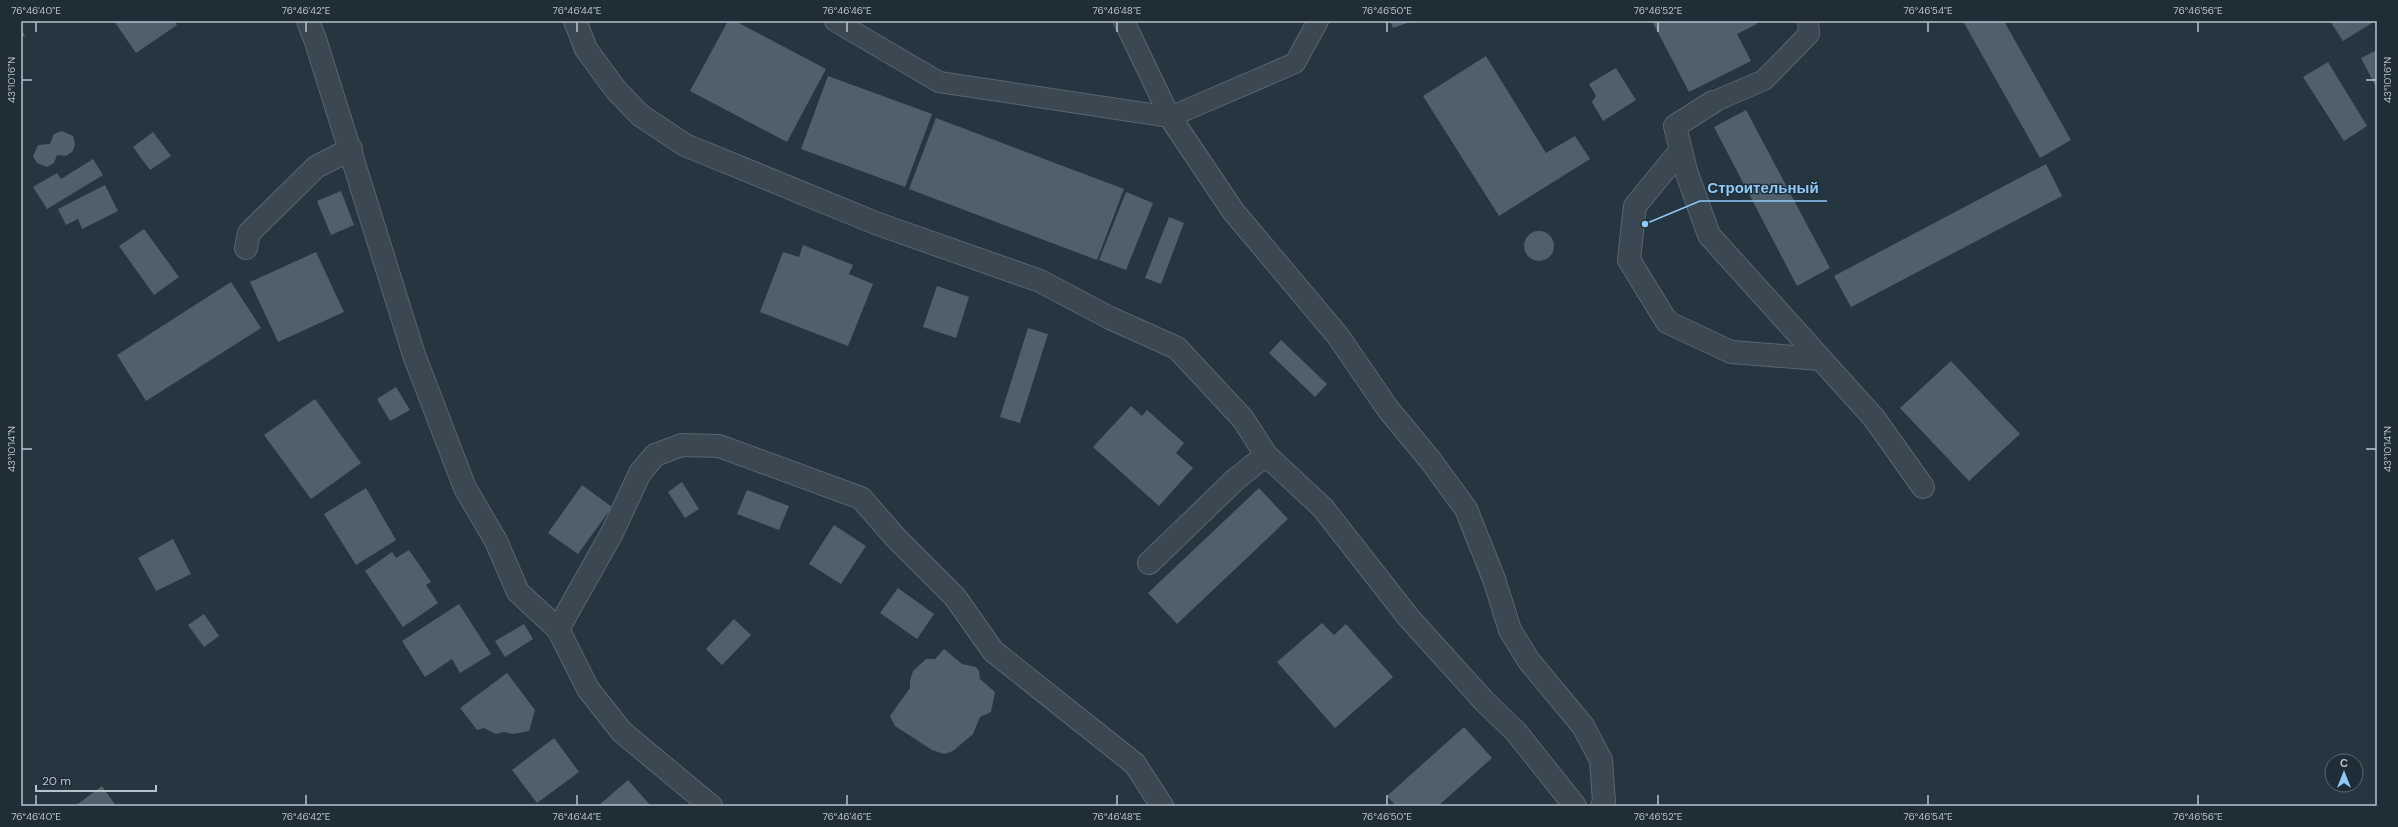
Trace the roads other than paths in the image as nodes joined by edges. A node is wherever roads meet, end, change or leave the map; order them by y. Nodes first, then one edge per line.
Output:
1 (308, 21) edge
2 (576, 21) edge
3 (835, 21) edge
4 (1124, 21) edge
5 (1318, 21) edge
6 (1808, 21) edge
7 (1713, 102) joint
8 (1170, 117) junction
9 (350, 149) junction
10 (1681, 150) junction
11 (246, 248) dead end
12 (1820, 359) junction
13 (1266, 454) junction
14 (1923, 487) dead end
15 (1149, 563) dead end
16 (558, 629) junction
17 (711, 806) edge
18 (1162, 806) edge
19 (1575, 806) edge
20 (1602, 806) edge

1 - 9 street
2 - 13 street
3 - 8 lane
4 - 8 lane
5 - 8 lane
6 - 7 lane
7 - 10 street
8 - 20 street
9 - 11 street
9 - 16 street
10 - 12 street
10 - 12 street
12 - 14 street
13 - 15 street
13 - 19 street
16 - 17 street
16 - 18 street

